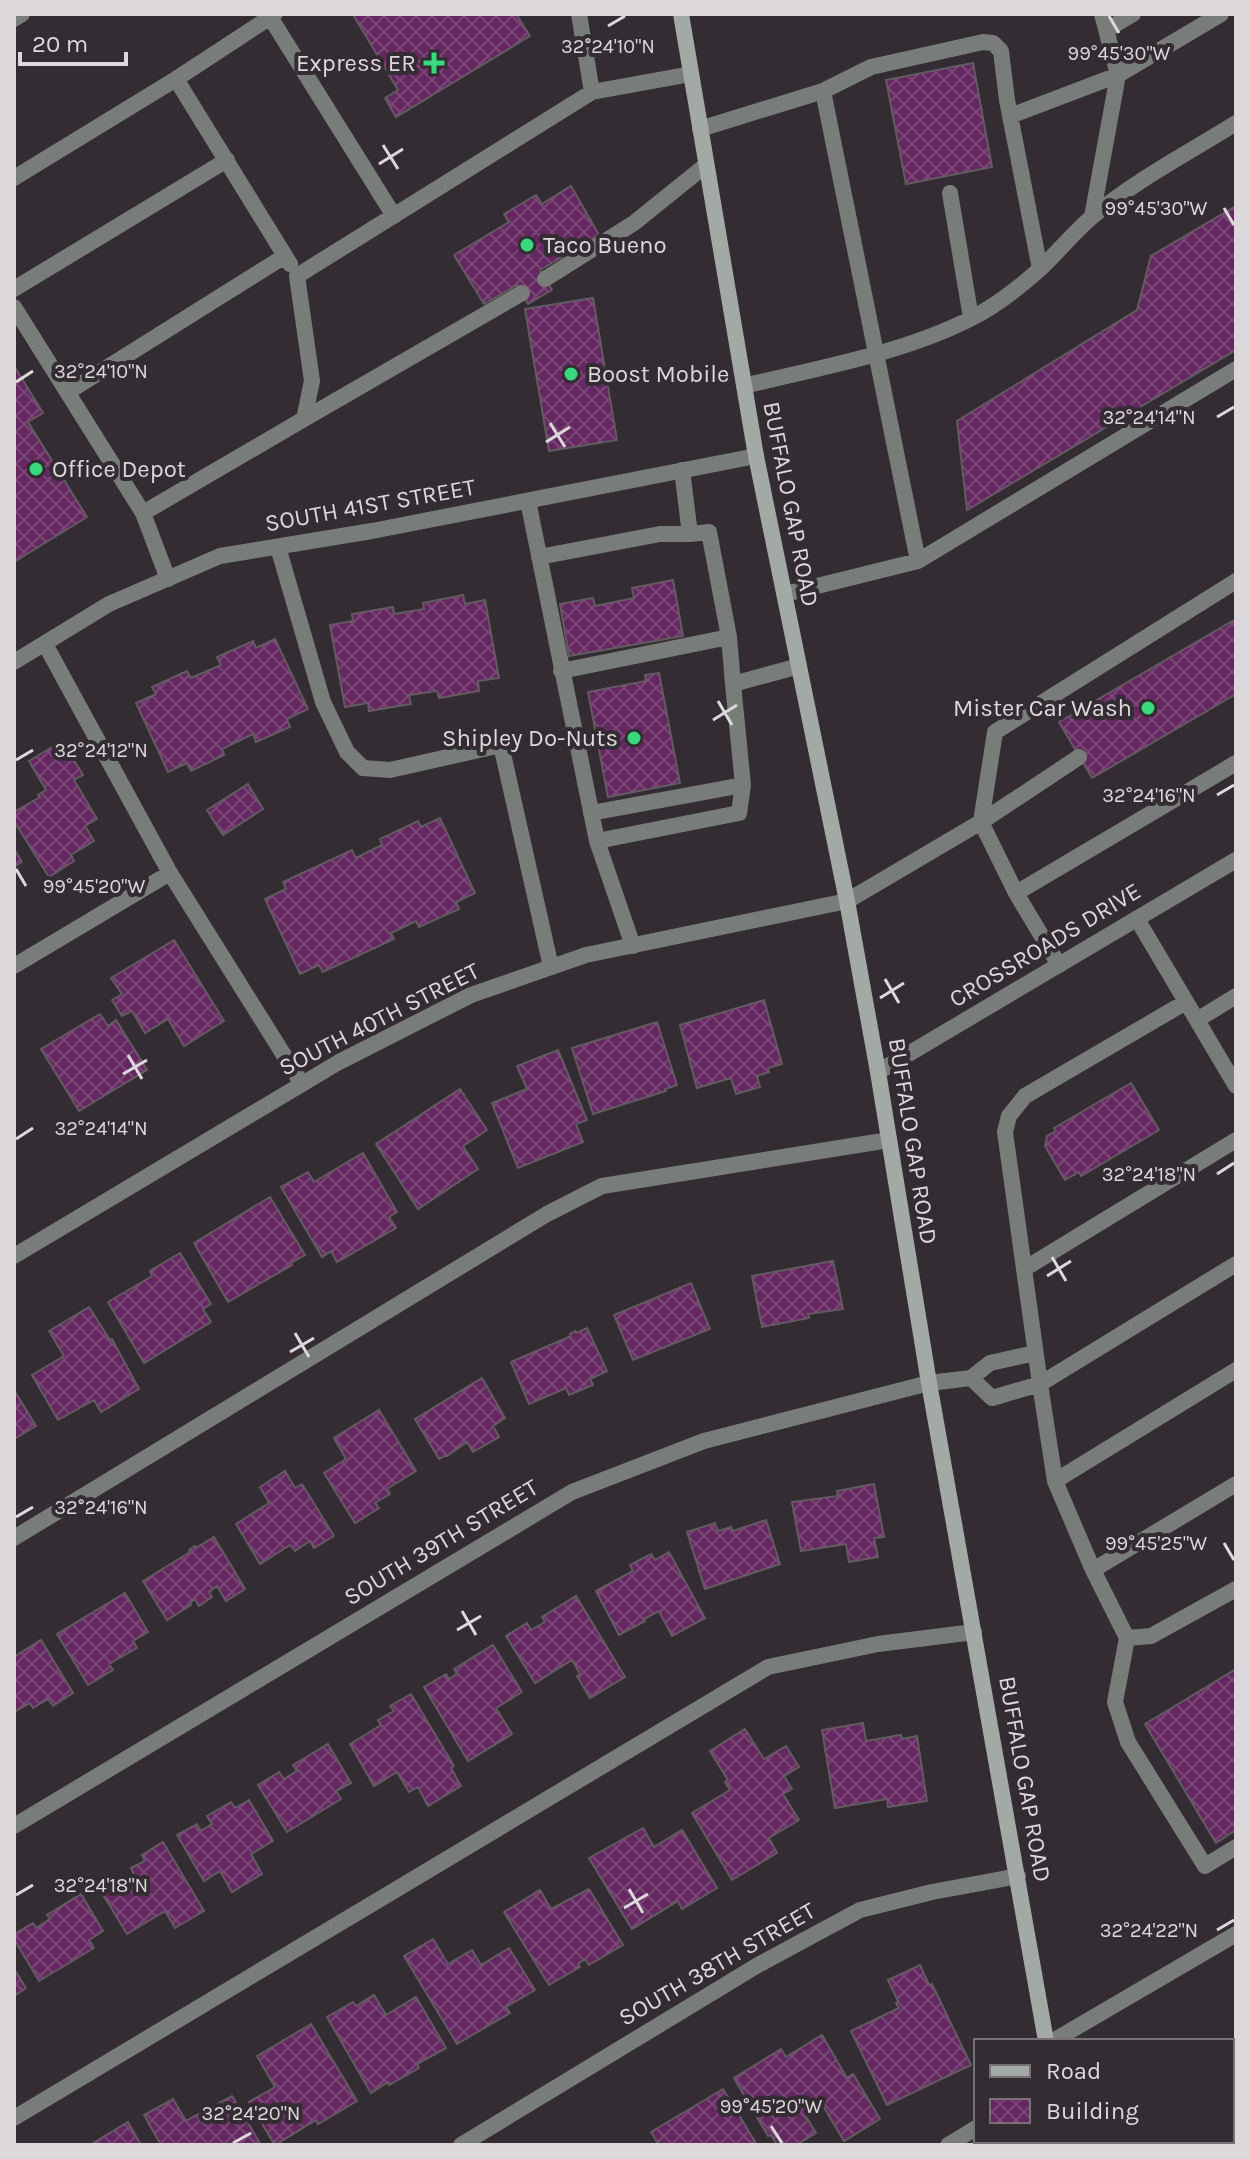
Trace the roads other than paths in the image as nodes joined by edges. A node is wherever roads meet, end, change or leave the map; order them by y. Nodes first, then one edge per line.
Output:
1 (22, 14) edge
2 (579, 14) edge
3 (681, 14) edge
4 (1133, 14) edge
5 (1221, 14) edge
6 (272, 16) edge
7 (14, 19) edge
8 (1105, 22) edge
9 (691, 74) junction
10 (1118, 75) junction
11 (176, 79) junction
12 (823, 91) junction
13 (592, 92) junction
14 (1010, 116) junction
15 (1236, 123) edge
16 (700, 129) junction
17 (227, 160) junction
18 (706, 165) junction
19 (14, 178) edge
20 (950, 193) dead end
21 (394, 216) junction
22 (1092, 217) junction
23 (285, 256) junction
24 (1040, 269) junction
25 (297, 276) junction
26 (545, 279) dead end
27 (14, 289) edge
28 (522, 293) dead end
29 (14, 307) edge
30 (971, 318) junction
31 (877, 353) junction
32 (1236, 369) edge
33 (744, 386) junction
34 (68, 392) junction
35 (304, 419) junction
36 (756, 456) junction
37 (682, 470) junction
38 (528, 501) junction
39 (143, 513) junction
40 (690, 534) junction
41 (278, 547) junction
42 (539, 557) junction
43 (918, 561) junction
44 (168, 579) junction
45 (1236, 581) edge
46 (785, 594) junction
47 (729, 637) junction
48 (45, 644) junction
49 (14, 662) edge
50 (799, 666) junction
51 (561, 671) junction
52 (733, 684) junction
53 (1079, 757) dead end
54 (1236, 763) edge
55 (743, 785) junction
56 (591, 813) junction
57 (981, 822) junction
58 (597, 841) junction
59 (1236, 860) edge
60 (170, 873) junction
61 (1016, 893) junction
62 (847, 901) junction
63 (1137, 919) junction
64 (633, 946) junction
65 (1059, 965) junction
66 (14, 966) edge
67 (551, 967) junction
68 (1236, 996) edge
69 (1186, 1002) junction
70 (1197, 1020) junction
71 (878, 1072) junction
72 (302, 1084) junction
73 (1236, 1086) edge
74 (889, 1140) junction
75 (1236, 1140) edge
76 (14, 1256) edge
77 (1236, 1264) edge
78 (1024, 1269) junction
79 (1035, 1353) junction
80 (1236, 1370) edge
81 (971, 1378) junction
82 (929, 1383) junction
83 (1040, 1384) junction
84 (1055, 1481) junction
85 (1236, 1484) edge
86 (14, 1538) edge
87 (1093, 1570) junction
88 (1236, 1589) edge
89 (974, 1632) junction
90 (1127, 1638) junction
91 (14, 1826) edge
92 (1236, 1847) edge
93 (1018, 1876) junction
94 (1236, 1934) edge
95 (1046, 2039) edge
96 (1056, 2039) edge
97 (14, 2118) edge
98 (974, 2129) edge
99 (461, 2145) edge
100 (948, 2145) edge

1 - 7 street
2 - 13 street
3 - 9 main road, BUFFALO GAP ROAD
4 - 8 street
5 - 10 street
6 - 11 street
6 - 21 street
8 - 10 street
9 - 13 street
9 - 16 main road, BUFFALO GAP ROAD
10 - 14 street
10 - 22 street
11 - 17 street
11 - 19 street
12 - 14 street
12 - 16 street
12 - 31 street
13 - 21 street
14 - 24 street
15 - 22 street
16 - 18 main road, BUFFALO GAP ROAD
17 - 23 street
17 - 27 street
18 - 26 street
18 - 33 main road, BUFFALO GAP ROAD
20 - 30 street
21 - 25 street
22 - 24 street
23 - 25 street
23 - 34 street
24 - 30 street
25 - 35 street
28 - 35 street
29 - 34 street
30 - 31 street
31 - 33 street
31 - 43 street
32 - 43 street
33 - 36 main road, BUFFALO GAP ROAD
34 - 39 street
35 - 39 street
36 - 37 street, SOUTH 41ST STREET
36 - 46 main road, BUFFALO GAP ROAD
37 - 38 street, SOUTH 41ST STREET
37 - 40 street
38 - 41 street, SOUTH 41ST STREET
38 - 42 street
39 - 44 street
40 - 42 street
40 - 47 street
41 - 44 street, SOUTH 41ST STREET
41 - 67 street
42 - 51 street
43 - 46 street
44 - 48 street, SOUTH 41ST STREET
45 - 57 street
46 - 50 main road, BUFFALO GAP ROAD
47 - 51 street
47 - 52 street
48 - 49 street, SOUTH 41ST STREET
48 - 60 street
50 - 52 street
50 - 62 main road, BUFFALO GAP ROAD
51 - 56 street
52 - 55 street
53 - 57 street, SOUTH 40TH STREET
54 - 61 street
55 - 56 street
55 - 58 street
56 - 58 street
57 - 61 street
57 - 62 street, SOUTH 40TH STREET
58 - 64 street
59 - 63 street, CROSSROADS DRIVE
60 - 66 street
60 - 72 street
61 - 65 street
62 - 64 street, SOUTH 40TH STREET
62 - 71 main road, BUFFALO GAP ROAD
63 - 65 street, CROSSROADS DRIVE
63 - 69 street
64 - 67 street, SOUTH 40TH STREET
65 - 71 street, CROSSROADS DRIVE
67 - 72 street, SOUTH 40TH STREET
68 - 70 street
69 - 70 street
69 - 78 street
70 - 73 street
71 - 74 main road, BUFFALO GAP ROAD
72 - 76 street, SOUTH 40TH STREET
74 - 82 main road, BUFFALO GAP ROAD
74 - 86 street
75 - 78 street
77 - 83 street
78 - 79 street
79 - 81 street
79 - 83 street
80 - 84 street
81 - 82 street, SOUTH 39TH STREET
81 - 83 street
82 - 89 main road, BUFFALO GAP ROAD
82 - 91 street, SOUTH 39TH STREET
83 - 84 street
84 - 87 street
85 - 87 street
87 - 90 street
88 - 90 street
89 - 93 main road, BUFFALO GAP ROAD
89 - 97 street
90 - 92 street
93 - 95 main road, BUFFALO GAP ROAD
93 - 99 street, SOUTH 38TH STREET
94 - 96 street
98 - 100 street

